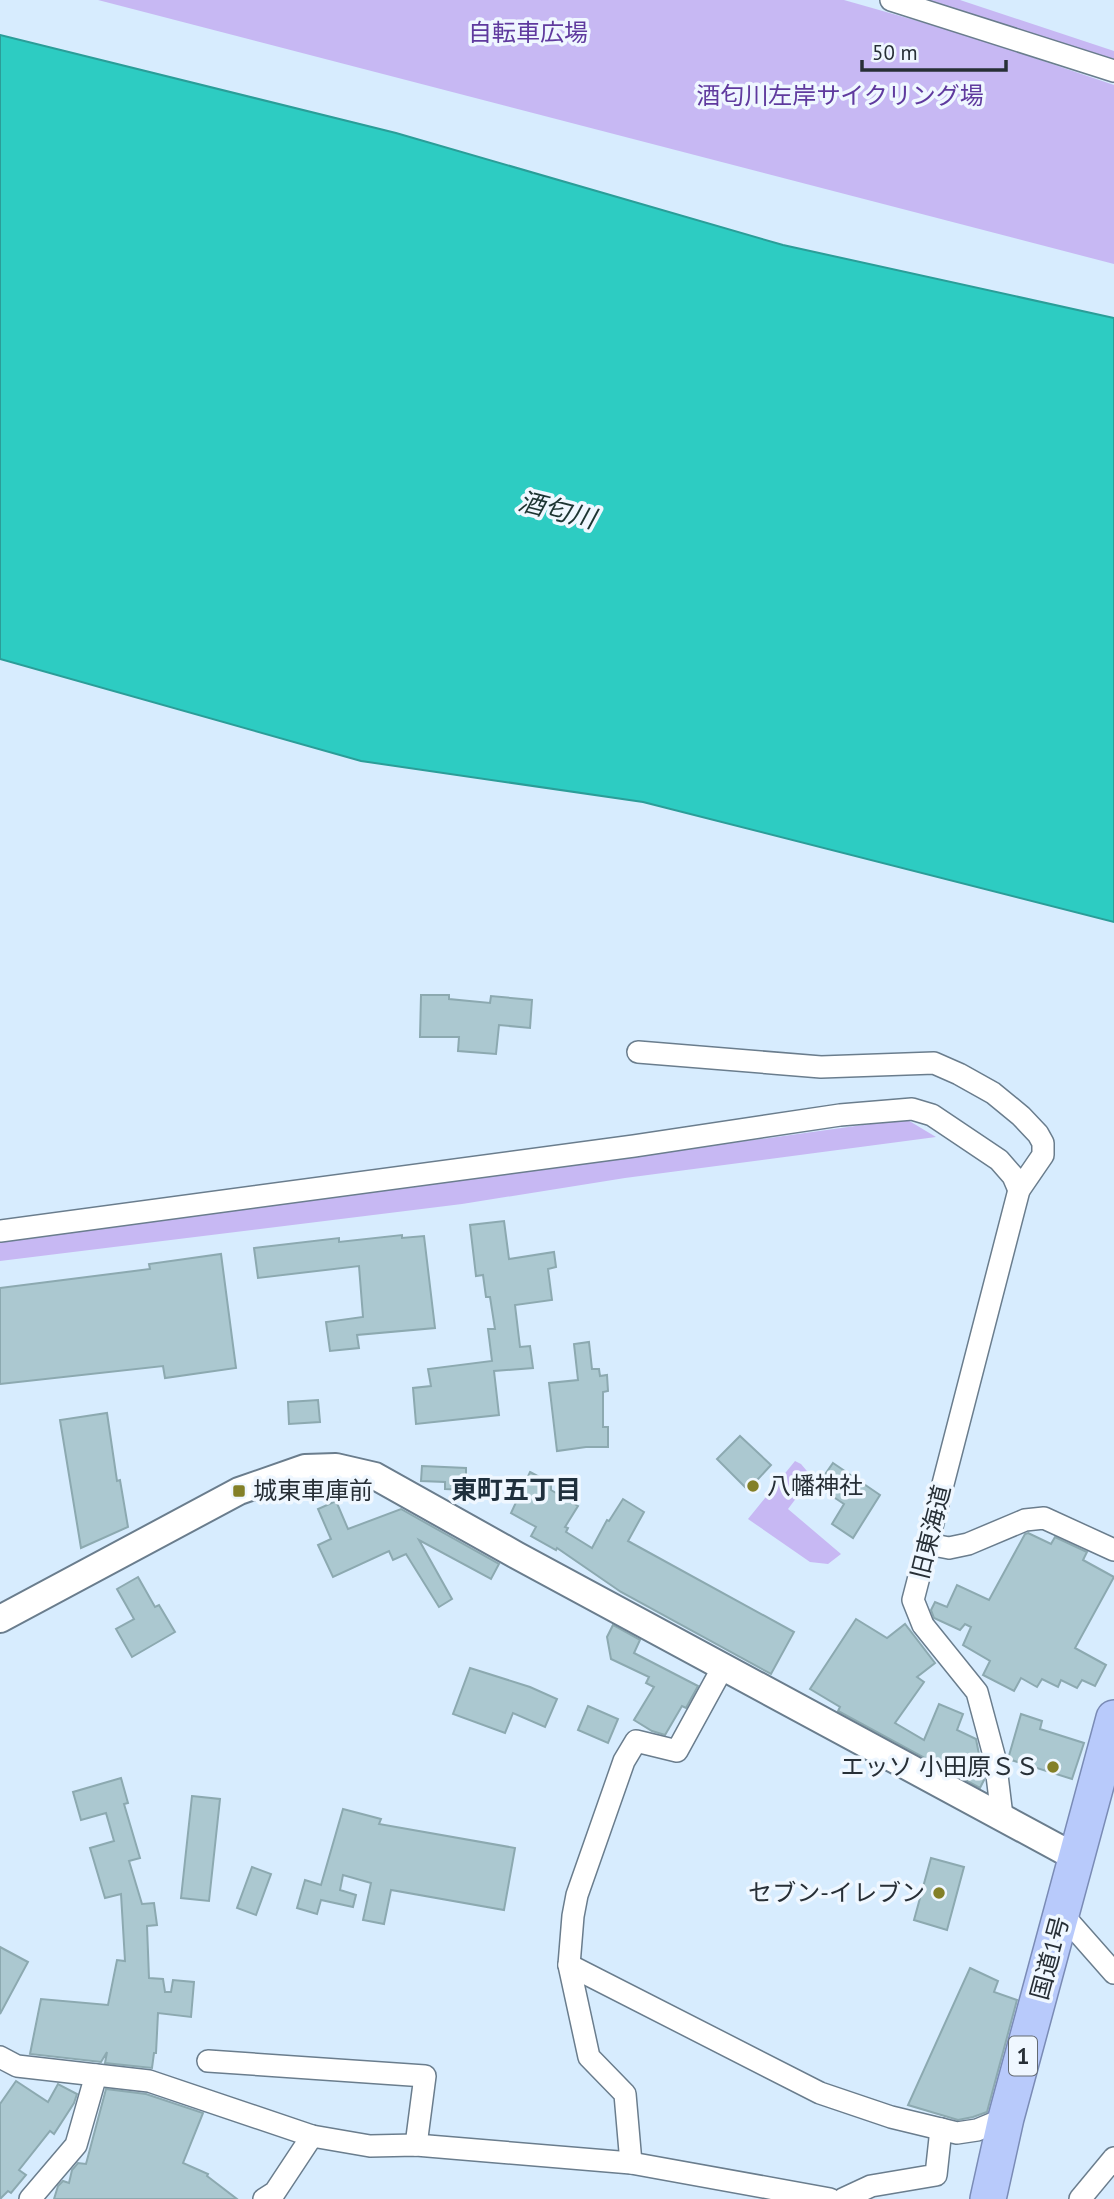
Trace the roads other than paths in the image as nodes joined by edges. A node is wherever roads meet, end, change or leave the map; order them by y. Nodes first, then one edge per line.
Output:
1 (891, 0) edge
2 (1114, 71) edge
3 (638, 1052) dead end
4 (1019, 1190) junction
5 (0, 1231) edge
6 (928, 1544) junction
7 (1114, 1550) edge
8 (0, 1619) edge
9 (723, 1667) junction
10 (1114, 1718) edge
11 (1002, 1816) junction
12 (1077, 1858) junction
13 (1062, 1914) junction
14 (569, 1965) junction
15 (1114, 1973) edge
16 (0, 2057) edge
17 (208, 2061) dead end
18 (96, 2076) junction
19 (1006, 2118) junction
20 (941, 2129) junction
21 (312, 2136) junction
22 (416, 2145) junction
23 (1114, 2158) edge
24 (631, 2163) junction
25 (30, 2199) edge
26 (264, 2199) edge
27 (830, 2199) edge
28 (843, 2199) edge
29 (988, 2199) edge
30 (1080, 2199) edge

1 - 2 street
3 - 4 street
4 - 5 street
4 - 6 street, 旧東海道
6 - 7 street
6 - 11 street, 旧東海道
8 - 9 street
9 - 11 street
9 - 14 street
10 - 12 highway, 国道1号 / 1
11 - 12 street
12 - 13 highway, 国道1号 / 1
13 - 15 street
13 - 19 highway, 国道1号 / 1
14 - 20 street
14 - 24 street
16 - 18 street
17 - 22 street
18 - 21 street
18 - 25 street
19 - 20 street
19 - 29 highway, 国道1号 / 1
20 - 28 street
21 - 22 street
21 - 26 street
22 - 24 street
23 - 30 street
24 - 27 street

